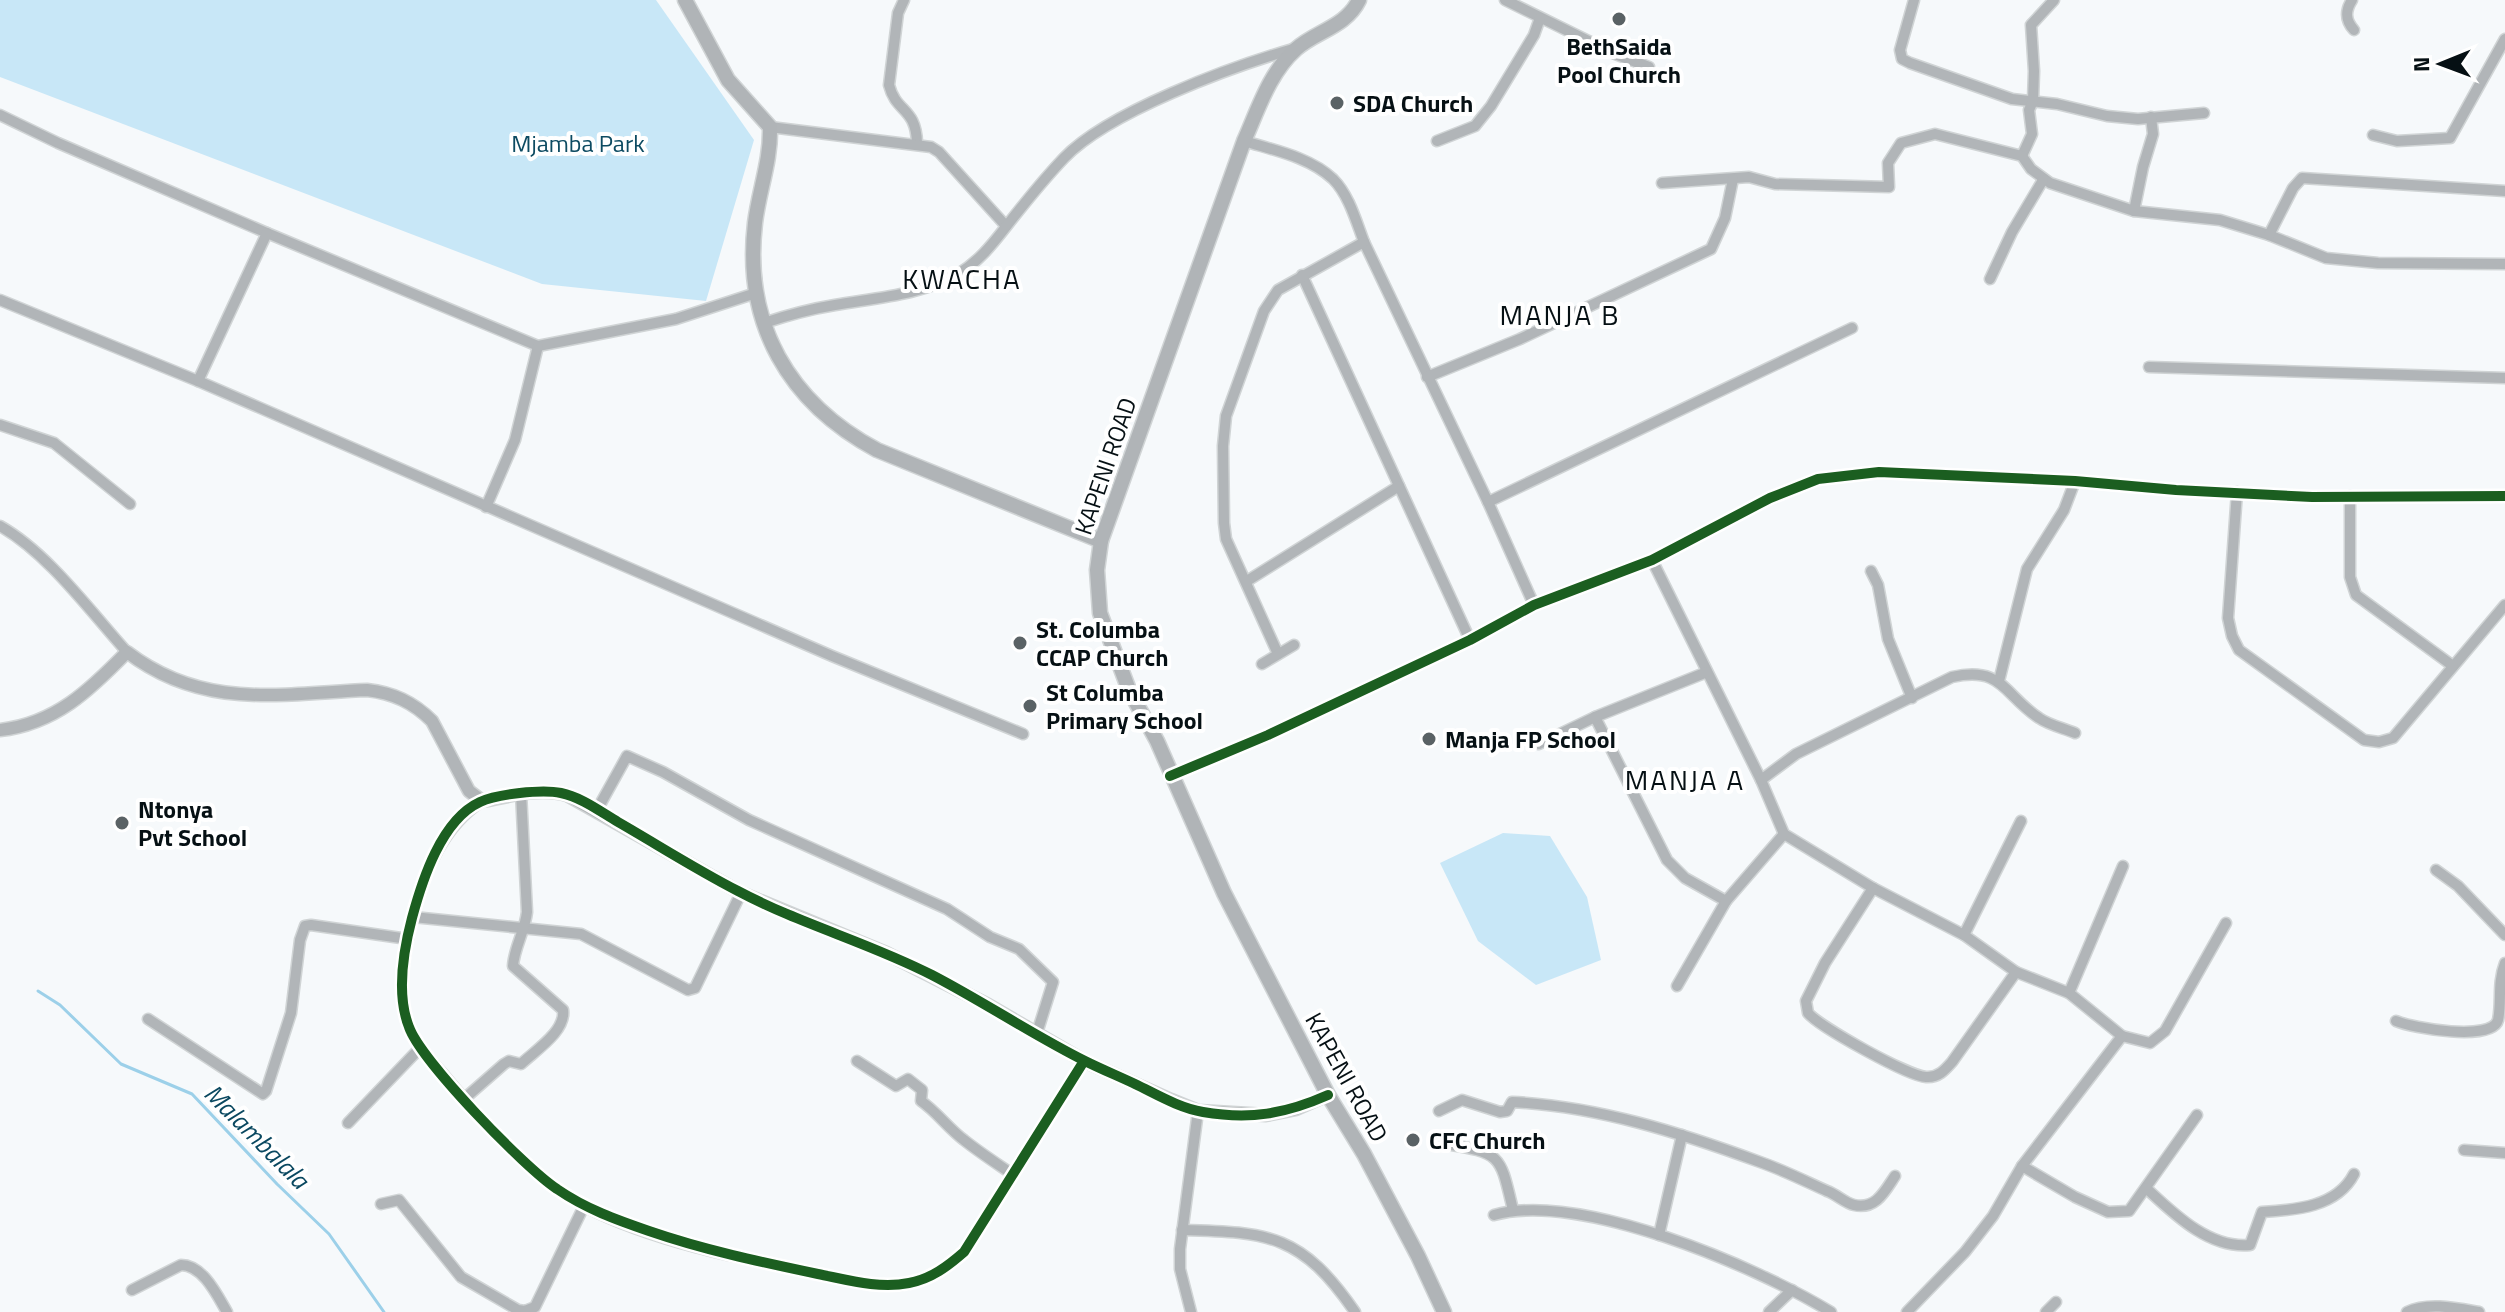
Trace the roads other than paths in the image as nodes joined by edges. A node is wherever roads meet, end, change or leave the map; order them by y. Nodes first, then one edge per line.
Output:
1 (685, 0) edge
2 (904, 0) edge
3 (1359, 0) edge
4 (1505, 0) edge
5 (1914, 0) edge
6 (2054, 0) edge
7 (2352, 0) edge
8 (1540, 18) junction
9 (2354, 30) dead end
10 (2505, 39) edge
11 (1297, 48) junction
12 (1649, 67) dead end
13 (2033, 101) junction
14 (2204, 113) dead end
15 (0, 115) edge
16 (2151, 117) junction
17 (770, 127) junction
18 (2373, 135) dead end
19 (1244, 141) junction
20 (1437, 141) dead end
21 (917, 143) junction
22 (2022, 156) junction
23 (1733, 179) junction
24 (2043, 180) junction
25 (1662, 183) dead end
26 (2505, 191) edge
27 (2134, 211) junction
28 (1006, 226) junction
29 (267, 233) junction
30 (2269, 235) junction
31 (1364, 242) junction
32 (2505, 264) edge
33 (1302, 275) junction
34 (1990, 279) dead end
35 (756, 293) junction
36 (0, 300) edge
37 (764, 323) junction
38 (1852, 328) dead end
39 (538, 346) junction
40 (2149, 367) dead end
41 (1427, 377) junction
42 (2505, 378) edge
43 (198, 381) junction
44 (0, 425) edge
45 (2075, 481) junction
46 (1399, 486) junction
47 (2237, 492) junction
48 (2350, 496) junction
49 (2505, 496) edge
50 (1488, 502) junction
51 (130, 504) dead end
52 (486, 507) junction
53 (0, 526) edge
54 (1101, 541) junction
55 (1652, 560) junction
56 (1871, 571) dead end
57 (1247, 581) junction
58 (1534, 605) junction
59 (2505, 605) edge
60 (1470, 640) junction
61 (1294, 645) dead end
62 (127, 652) junction
63 (1278, 654) junction
64 (1262, 664) dead end
65 (2453, 666) junction
66 (1707, 672) junction
67 (1999, 681) junction
68 (1912, 698) junction
69 (1595, 717) junction
70 (0, 730) edge
71 (2075, 733) dead end
72 (1023, 734) dead end
73 (1539, 744) dead end
74 (1170, 776) junction
75 (1761, 780) junction
76 (521, 793) junction
77 (482, 801) junction
78 (597, 810) junction
79 (2021, 821) dead end
80 (1784, 834) junction
81 (2123, 866) dead end
82 (2436, 870) dead end
83 (1873, 888) junction
84 (741, 893) junction
85 (1726, 901) junction
86 (413, 917) junction
87 (2226, 923) dead end
88 (525, 928) junction
89 (1964, 935) junction
90 (2505, 935) edge
91 (408, 939) junction
92 (2504, 971) edge
93 (2016, 972) junction
94 (1677, 986) dead end
95 (2069, 993) junction
96 (148, 1019) dead end
97 (2396, 1021) dead end
98 (1037, 1033) junction
99 (2122, 1036) junction
100 (420, 1048) junction
101 (857, 1061) dead end
102 (1084, 1061) junction
103 (1328, 1095) junction
104 (464, 1099) junction
105 (1198, 1111) junction
106 (1439, 1111) dead end
107 (2197, 1115) dead end
108 (348, 1123) dead end
109 (1682, 1135) junction
110 (1446, 1144) dead end
111 (2464, 1150) dead end
112 (2505, 1153) edge
113 (2022, 1166) junction
114 (1012, 1174) junction
115 (2354, 1174) dead end
116 (1895, 1176) dead end
117 (2146, 1188) junction
118 (381, 1204) dead end
119 (584, 1206) junction
120 (1513, 1210) junction
121 (1494, 1215) dead end
122 (1182, 1230) junction
123 (1659, 1235) junction
124 (132, 1290) dead end
125 (1792, 1290) junction
126 (2056, 1302) dead end
127 (227, 1312) edge
128 (1191, 1312) edge
129 (1355, 1312) edge
130 (1444, 1312) edge
131 (1769, 1312) edge
132 (1831, 1312) edge
133 (1907, 1312) edge
134 (2046, 1312) edge
135 (2407, 1312) edge
136 (2479, 1312) edge

1 - 17 main road
2 - 21 street
3 - 11 main road, KAPENI ROAD
4 - 8 street
5 - 13 street
6 - 13 street
7 - 9 street
8 - 12 street
8 - 20 street
10 - 18 street
11 - 19 main road, KAPENI ROAD
11 - 28 street
13 - 16 street
13 - 22 street
14 - 16 street
15 - 29 street
16 - 27 street
17 - 21 street
17 - 35 main road
19 - 31 street
19 - 54 main road, KAPENI ROAD
21 - 28 street
22 - 23 street
22 - 24 street
23 - 25 street
23 - 41 street
24 - 27 street
24 - 34 street
26 - 30 street
27 - 30 street
28 - 37 street
29 - 39 street
29 - 43 street
30 - 32 street
31 - 33 street
31 - 41 street
33 - 46 street
33 - 57 street
35 - 37 main road
35 - 39 street
36 - 43 street
37 - 54 main road
38 - 50 street
39 - 52 street
40 - 42 street
41 - 50 street
43 - 52 street
44 - 51 street
45 - 47 street
45 - 55 street
45 - 67 street
46 - 57 street
46 - 60 street
47 - 48 street
47 - 65 street
48 - 49 street
48 - 65 street
50 - 58 street
52 - 72 street
53 - 62 street
54 - 74 main road, KAPENI ROAD
55 - 58 street
55 - 66 street
56 - 68 street
57 - 63 street
58 - 60 street
59 - 65 street
60 - 74 street
61 - 63 street
62 - 70 street
62 - 77 street
63 - 64 street
66 - 69 street
66 - 75 street
67 - 68 street
67 - 71 street
68 - 75 street
69 - 73 street
69 - 85 street
74 - 103 main road, KAPENI ROAD
75 - 80 street
76 - 77 street
76 - 78 street
76 - 88 street
77 - 86 street
78 - 84 street
78 - 98 street
79 - 89 street
80 - 83 street
80 - 85 street
81 - 95 street
82 - 90 street
83 - 89 street
83 - 93 street
84 - 88 street
84 - 98 street
85 - 94 street
86 - 88 street
86 - 91 street
87 - 99 street
88 - 104 street
89 - 93 street
91 - 96 street
91 - 100 street
92 - 97 street
93 - 95 street
95 - 99 street
98 - 102 street
99 - 113 street
100 - 104 street
100 - 108 street
101 - 114 street
102 - 105 street
102 - 114 street
103 - 105 street
103 - 130 main road, KAPENI ROAD
104 - 119 street
105 - 122 street
106 - 109 street
107 - 117 street
109 - 116 street
109 - 123 street
110 - 120 street
111 - 112 street
113 - 117 street
113 - 133 street
114 - 119 street
115 - 117 street
118 - 119 street
120 - 121 street
120 - 123 street
122 - 128 street
122 - 129 street
123 - 125 street
124 - 127 street
125 - 131 street
125 - 132 street
126 - 134 street
135 - 136 street

